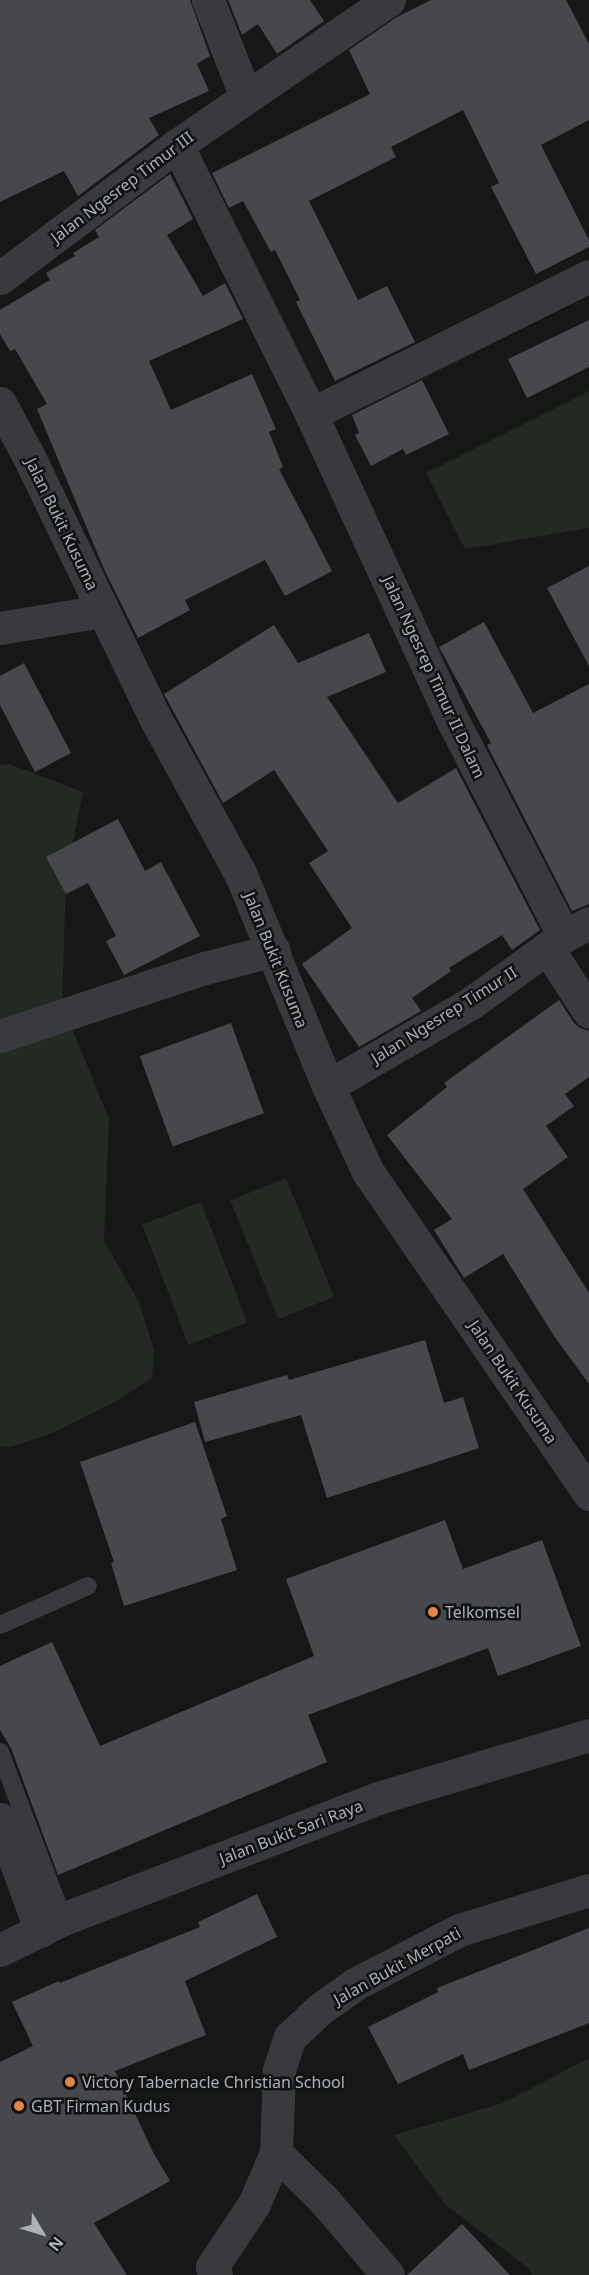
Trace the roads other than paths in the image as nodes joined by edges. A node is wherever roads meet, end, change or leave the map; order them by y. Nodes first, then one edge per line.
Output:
1 (208, 0) edge
2 (389, 0) edge
3 (246, 98) junction
4 (177, 145) junction
5 (589, 276) edge
6 (0, 278) edge
7 (0, 403) edge
8 (311, 414) junction
9 (104, 612) junction
10 (0, 628) edge
11 (567, 936) edge
12 (274, 950) junction
13 (589, 1012) edge
14 (0, 1036) edge
15 (328, 1086) junction
16 (589, 1494) edge
17 (88, 1586) dead end
18 (0, 1625) edge
19 (589, 1735) edge
20 (0, 1752) edge
21 (0, 1819) edge
22 (589, 1890) edge
23 (52, 1925) junction
24 (0, 1950) edge
25 (276, 2153) junction
26 (208, 2272) edge
27 (388, 2275) edge

1 - 3 street
2 - 3 street, Jalan Ngesrep Timur III
3 - 4 street, Jalan Ngesrep Timur III
4 - 6 street, Jalan Ngesrep Timur III
4 - 8 street, Jalan Ngesrep Timur II Dalam
5 - 8 street
7 - 9 street, Jalan Bukit Kusuma
8 - 11 street, Jalan Ngesrep Timur II Dalam
9 - 10 street
9 - 12 street, Jalan Bukit Kusuma
11 - 13 street, Jalan Ngesrep Timur II Dalam
11 - 15 street, Jalan Ngesrep Timur II
12 - 14 street
12 - 15 street, Jalan Bukit Kusuma
15 - 16 street, Jalan Bukit Kusuma
17 - 18 lane
19 - 23 street, Jalan Bukit Sari Raya
20 - 23 lane
21 - 23 street
22 - 25 street, Jalan Bukit Merpati
23 - 24 street, Jalan Bukit Sari Raya
25 - 26 street, Jalan Bukit Merpati
25 - 27 street

